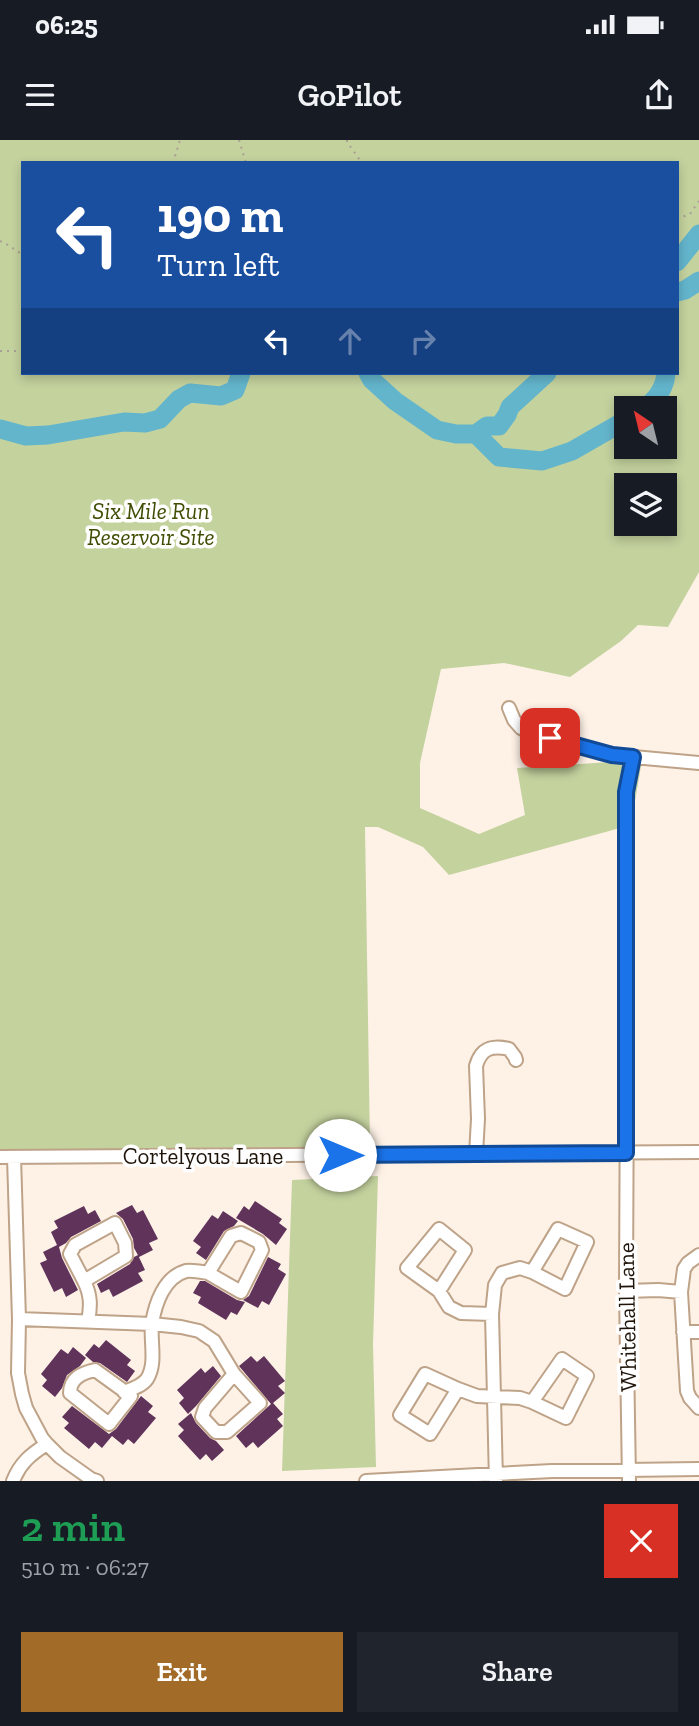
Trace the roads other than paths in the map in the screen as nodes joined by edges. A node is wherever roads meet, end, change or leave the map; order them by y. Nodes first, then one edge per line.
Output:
1 (509, 708) dead end
2 (633, 757) junction
3 (699, 762) edge
4 (516, 1060) dead end
5 (699, 1152) edge
6 (626, 1153) junction
7 (476, 1154) junction
8 (0, 1157) edge
9 (14, 1157) junction
10 (699, 1255) edge
11 (532, 1272) junction
12 (208, 1273) junction
13 (84, 1281) junction
14 (439, 1291) junction
15 (626, 1291) junction
16 (681, 1292) junction
17 (492, 1314) junction
18 (19, 1319) junction
19 (88, 1321) junction
20 (152, 1324) junction
21 (683, 1332) junction
22 (699, 1332) edge
23 (234, 1374) junction
24 (458, 1389) junction
25 (124, 1392) junction
26 (495, 1398) junction
27 (532, 1402) junction
28 (699, 1408) edge
29 (47, 1444) junction
30 (699, 1469) edge
31 (629, 1476) edge
32 (496, 1478) edge
33 (13, 1481) edge
34 (97, 1481) edge
35 (366, 1481) edge

1 - 2 street
2 - 3 street
2 - 6 street, Whitehall Lane
4 - 7 street
5 - 6 street, Cortelyous Lane
6 - 7 street, Cortelyous Lane
6 - 15 street, Whitehall Lane
7 - 9 street, Cortelyous Lane
8 - 9 street, Cortelyous Lane
9 - 18 street
10 - 16 street
11 - 11 street
11 - 17 street
12 - 12 street
12 - 20 street
13 - 13 street
13 - 19 street
14 - 14 street
14 - 17 street
15 - 16 street
15 - 31 street, Whitehall Lane
16 - 21 street
17 - 26 street
18 - 19 street
18 - 29 street
19 - 20 street
20 - 23 street
20 - 25 street
21 - 22 street
21 - 28 street
23 - 23 street
24 - 24 street
24 - 26 street
25 - 25 street
26 - 27 street
26 - 32 street
27 - 27 street
29 - 33 street
29 - 34 street
30 - 31 street
31 - 32 street
32 - 35 street

